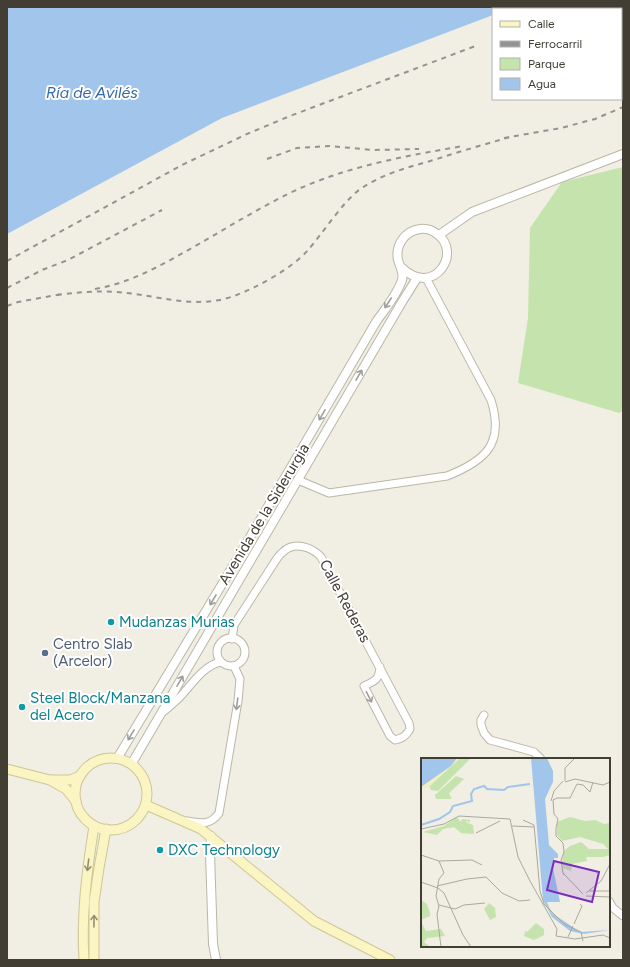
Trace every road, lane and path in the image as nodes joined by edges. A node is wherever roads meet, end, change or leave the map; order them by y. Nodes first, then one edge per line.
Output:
1 (623, 154) edge
2 (439, 235) junction
3 (402, 268) junction
4 (421, 278) junction
5 (298, 480) junction
6 (232, 638) junction
7 (222, 662) junction
8 (234, 666) junction
9 (380, 668) junction
10 (160, 714) junction
11 (484, 715) dead end
12 (118, 757) junction
13 (540, 758) edge
14 (132, 763) junction
15 (7, 769) edge
16 (80, 776) junction
17 (50, 780) junction
18 (77, 802) junction
19 (146, 805) junction
20 (177, 818) junction
21 (94, 826) junction
22 (106, 829) junction
23 (211, 836) junction
24 (610, 903) edge
25 (623, 916) edge
26 (84, 960) edge
27 (94, 960) edge
28 (216, 960) edge
29 (390, 960) edge

1 - 2 street
2 - 3 street
2 - 4 street
3 - 4 street
3 -> 12 street, Avenida de la Siderurgia
5 -> 4 street, Avenida de la Siderurgia
4 - 5 street
10 -> 5 street, Avenida de la Siderurgia
6 - 7 street
6 - 8 street
6 - 9 street, Calle Rederas
7 - 8 street
7 - 10 street
8 -> 20 street
9 -> 9 street, Calle Rederas
10 - 14 street, Avenida de la Siderurgia
11 - 13 street
12 - 14 main road
12 - 16 main road
14 - 19 main road
15 - 17 main road
16 - 17 main road
16 - 18 main road
17 - 18 main road
18 - 21 main road
19 - 20 main road
19 - 22 main road
20 - 23 main road
21 - 22 main road
21 -> 26 main road
27 -> 22 main road
23 - 28 street
23 - 29 main road
24 - 25 street

